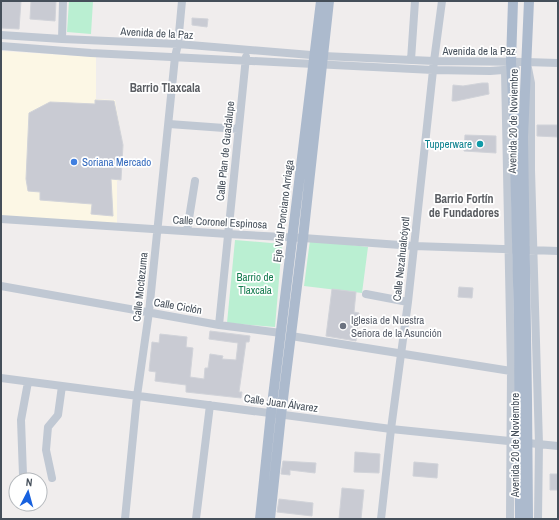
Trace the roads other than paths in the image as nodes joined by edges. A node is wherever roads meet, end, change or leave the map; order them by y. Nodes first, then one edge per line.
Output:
1 (63, 1) edge
2 (182, 1) edge
3 (321, 1) edge
4 (329, 1) edge
5 (415, 1) edge
6 (442, 1) edge
7 (513, 1) edge
8 (529, 1) edge
9 (1, 35) edge
10 (62, 40) junction
11 (178, 44) junction
12 (1, 46) edge
13 (212, 48) junction
14 (246, 50) junction
15 (174, 57) junction
16 (211, 60) junction
17 (318, 60) junction
18 (411, 60) junction
19 (245, 61) junction
20 (434, 61) junction
21 (526, 62) junction
22 (558, 64) edge
23 (511, 68) junction
24 (433, 70) junction
25 (513, 80) junction
26 (506, 92) junction
27 (524, 101) junction
28 (169, 124) junction
29 (238, 129) junction
30 (195, 181) dead end
31 (1, 219) edge
32 (156, 230) junction
33 (187, 231) junction
34 (228, 234) junction
35 (292, 237) junction
36 (303, 238) junction
37 (414, 246) junction
38 (521, 250) junction
39 (558, 251) edge
40 (1, 286) edge
41 (366, 294) dead end
42 (408, 302) junction
43 (149, 312) junction
44 (219, 325) junction
45 (280, 333) junction
46 (291, 336) junction
47 (401, 354) junction
48 (511, 371) junction
49 (1, 378) edge
50 (28, 382) junction
51 (62, 386) junction
52 (137, 396) junction
53 (210, 404) junction
54 (276, 414) junction
55 (391, 429) junction
56 (519, 442) junction
57 (539, 444) junction
58 (558, 446) edge
59 (23, 472) edge
60 (52, 478) dead end
61 (124, 519) edge
62 (196, 519) edge
63 (260, 519) edge
64 (270, 519) edge
65 (381, 519) edge
66 (510, 519) edge
67 (520, 519) edge
68 (528, 519) edge
69 (538, 519) edge

1 - 10 street
2 - 11 street, Calle Moctezuma
3 - 17 main road, Eje Vial Ponciano Arriaga
4 - 17 main road, Eje Vial Ponciano Arriaga
5 - 18 street
6 - 20 street, Calle Nezahualcóyotl
7 - 23 main road
8 - 21 main road
9 - 10 street, Avenida de la Paz
10 - 11 street, Avenida de la Paz
11 - 13 street, Avenida de la Paz
11 - 15 street, Calle Moctezuma
12 - 15 street, Avenida de la Paz
13 - 14 street, Avenida de la Paz
13 - 16 street
14 - 17 street, Avenida de la Paz
14 - 19 street, Calle Plan de Guadalupe
15 - 16 street, Avenida de la Paz
15 - 28 street, Calle Moctezuma
16 - 19 street, Avenida de la Paz
17 - 18 street, Avenida de la Paz
17 - 19 street, Avenida de la Paz
17 - 24 street, Avenida de la Paz
17 - 35 main road, Eje Vial Ponciano Arriaga
17 - 36 main road, Eje Vial Ponciano Arriaga
18 - 20 street, Avenida de la Paz
19 - 29 street, Calle Plan de Guadalupe
20 - 23 street, Avenida de la Paz
20 - 24 street, Calle Nezahualcóyotl
21 - 22 street
21 - 23 street, Avenida de la Paz
21 - 27 main road, Avenida 20 de Noviembre
21 - 38 street, Avenida 20 de Noviembre
23 - 24 street, Avenida de la Paz
23 - 25 main road, Avenida 20 de Noviembre
23 - 26 street, Avenida 20 de Noviembre
23 - 27 main road
24 - 37 street, Calle Nezahualcóyotl
25 - 26 main road
25 - 38 main road, Avenida 20 de Noviembre
26 - 38 street, Avenida 20 de Noviembre
27 - 38 main road, Avenida 20 de Noviembre
28 - 29 street
28 - 32 street, Calle Moctezuma
29 - 34 street, Calle Plan de Guadalupe
30 - 33 street
31 - 32 street, Calle Coronel Espinosa
32 - 33 street, Calle Coronel Espinosa
32 - 43 street, Calle Moctezuma
33 - 34 street, Calle Coronel Espinosa
34 - 35 street, Calle Coronel Espinosa
34 - 44 street, Calle Plan de Guadalupe
35 - 36 street, Calle Coronel Espinosa
35 - 45 main road, Eje Vial Ponciano Arriaga
36 - 37 street, Calle Coronel Espinosa
36 - 46 main road, Eje Vial Ponciano Arriaga
37 - 38 street, Calle Coronel Espinosa
37 - 42 street, Calle Nezahualcóyotl
38 - 39 street, Calle Coronel Espinosa
38 - 48 street, Avenida 20 de Noviembre
38 - 56 main road, Avenida 20 de Noviembre
38 - 57 street, Avenida 20 de Noviembre
40 - 43 street, Calle Ciclón
41 - 42 street
42 - 47 street, Calle Nezahualcóyotl
43 - 44 street, Calle Ciclón
43 - 52 street, Calle Moctezuma
44 - 45 street, Calle Ciclón
45 - 54 main road, Eje Vial Ponciano Arriaga
46 - 47 street
46 - 54 main road, Eje Vial Ponciano Arriaga
47 - 48 street
47 - 55 street, Calle Nezahualcóyotl
48 - 56 street, Avenida 20 de Noviembre
49 - 50 street, Calle Juan Álvarez
50 - 51 street, Calle Juan Álvarez
50 - 59 street
51 - 52 street, Calle Juan Álvarez
51 - 60 street
52 - 53 street, Calle Juan Álvarez
52 - 61 street, Calle Moctezuma
53 - 54 street, Calle Juan Álvarez
53 - 62 street
54 - 55 street, Calle Juan Álvarez
54 - 63 main road, Eje Vial Ponciano Arriaga
54 - 64 main road, Eje Vial Ponciano Arriaga
55 - 56 street, Calle Juan Álvarez
55 - 65 street, Calle Nezahualcóyotl
56 - 57 street, Calle Juan Álvarez
56 - 66 street, Avenida 20 de Noviembre
56 - 67 main road, Avenida 20 de Noviembre
56 - 68 main road, Avenida 20 de Noviembre
57 - 58 street, Calle Juan Álvarez
57 - 69 street, Avenida 20 de Noviembre

